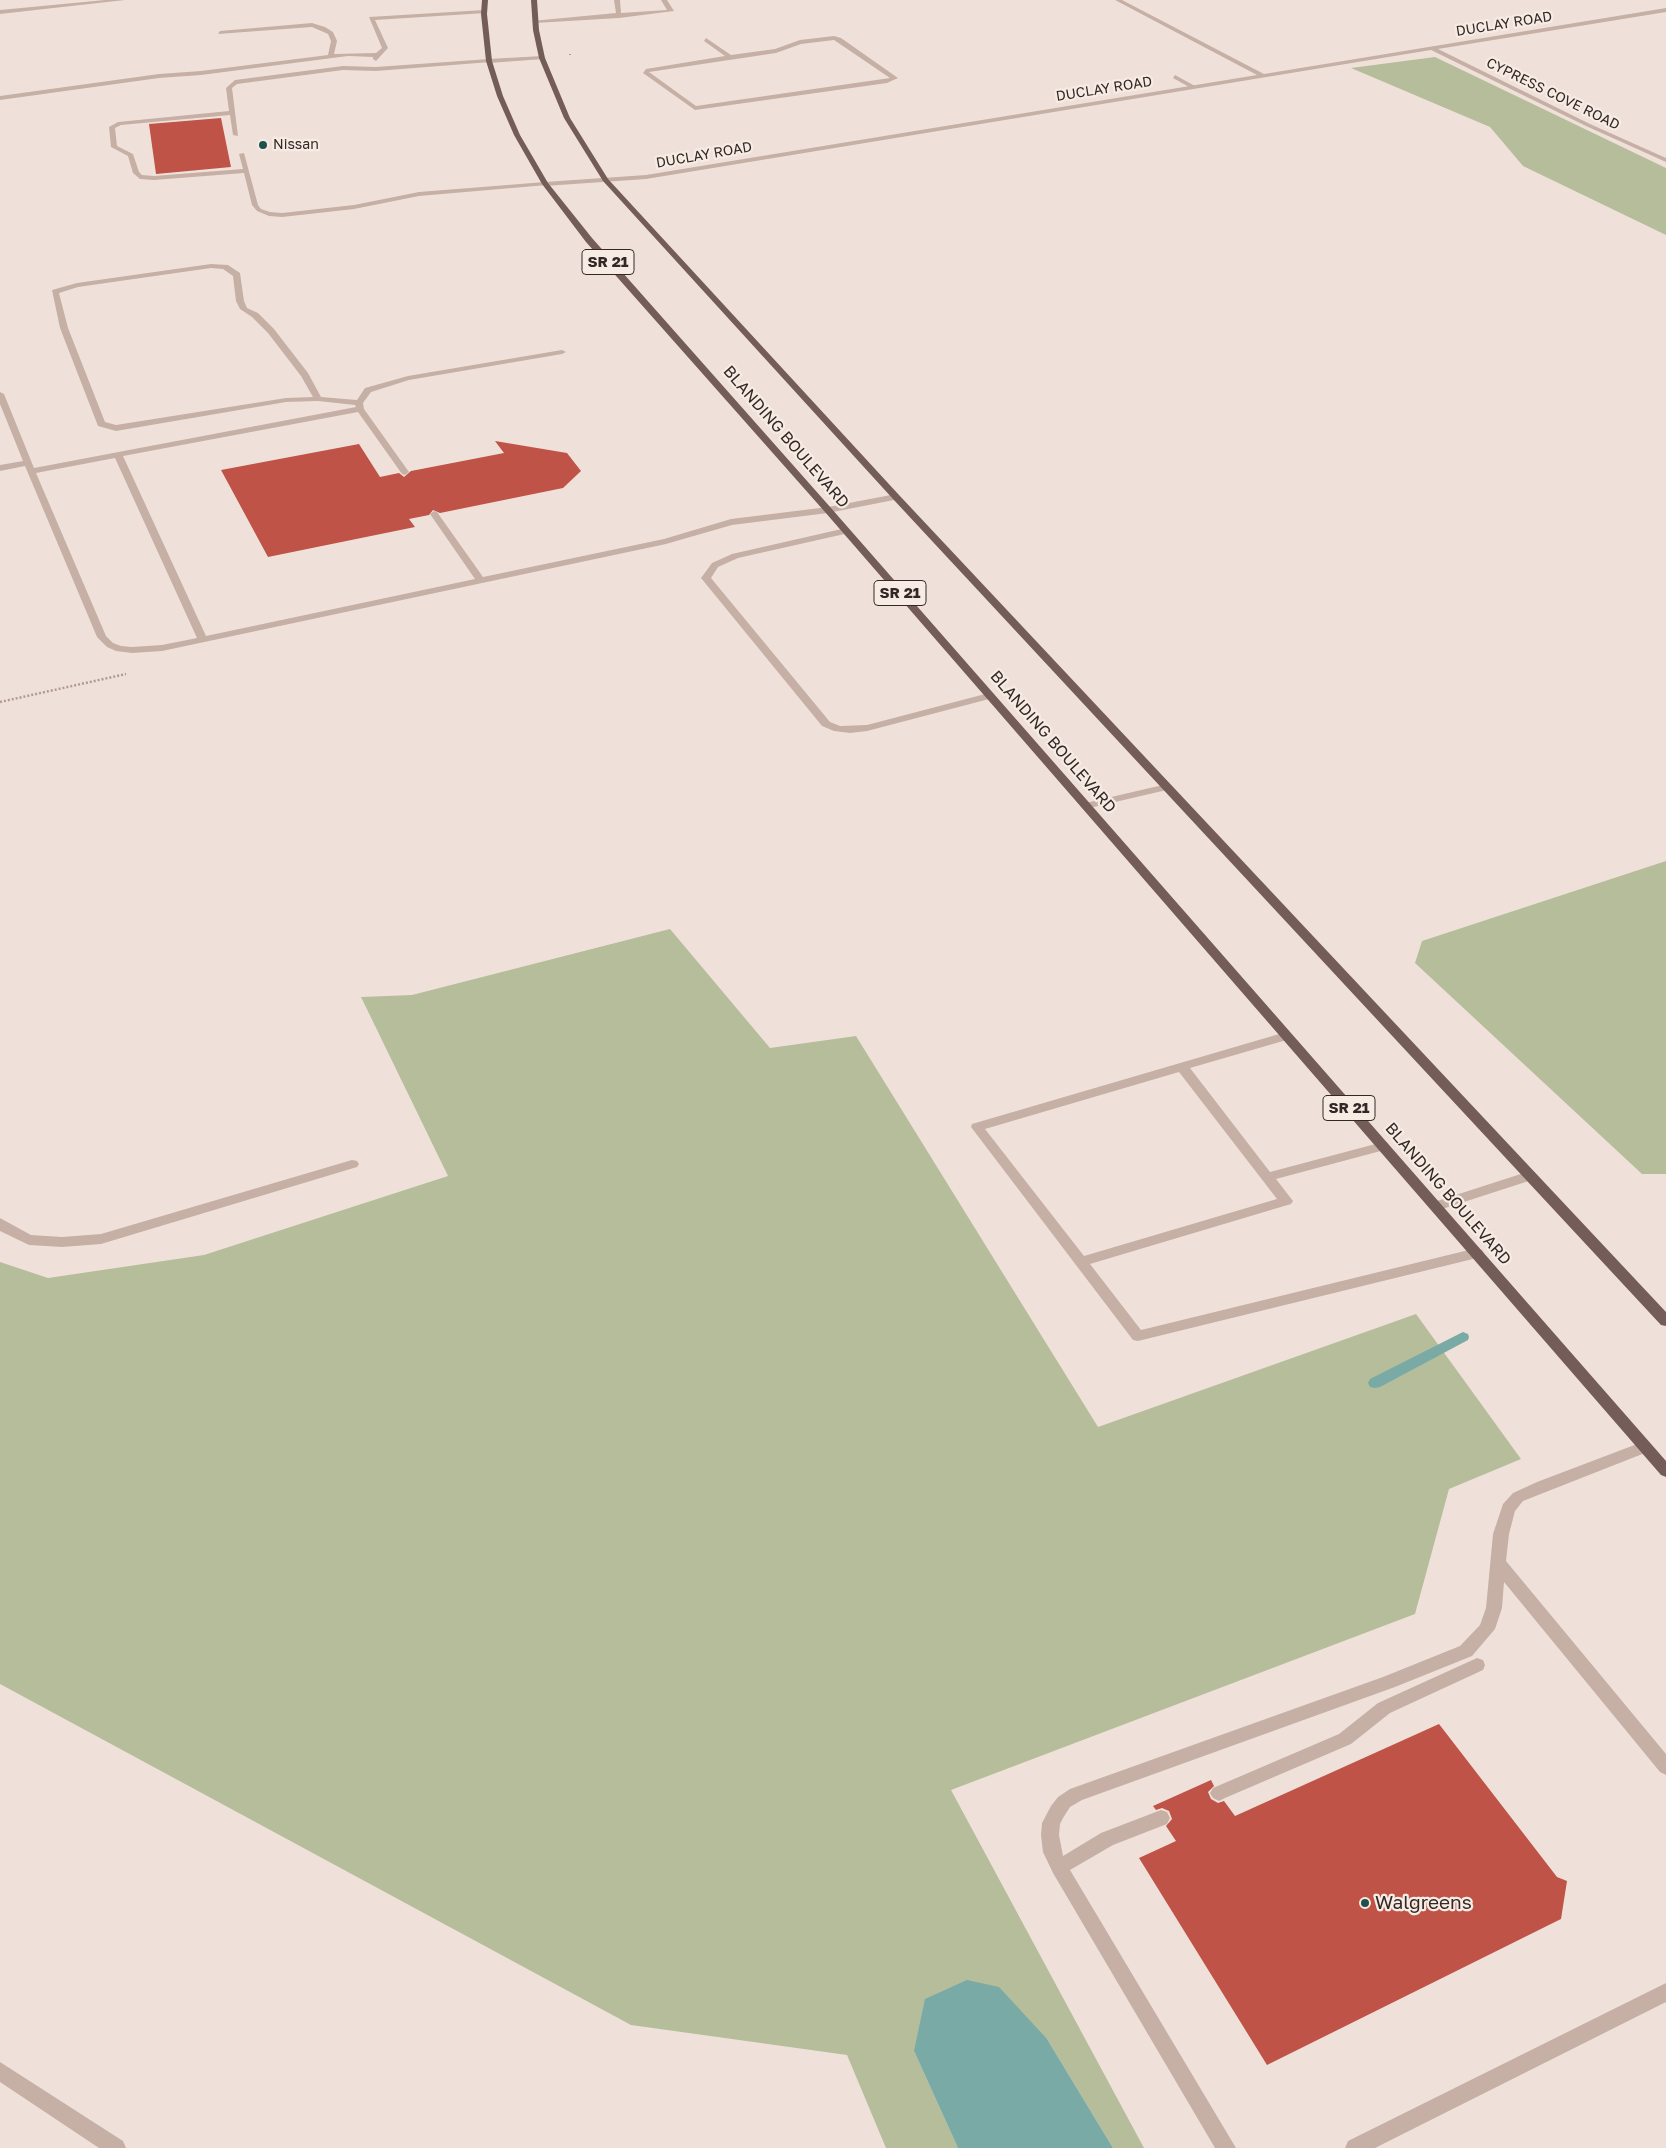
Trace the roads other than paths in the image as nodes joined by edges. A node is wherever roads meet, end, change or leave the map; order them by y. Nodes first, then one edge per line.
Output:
1 (122, 0) edge
2 (485, 0) edge
3 (534, 0) edge
4 (617, 0) edge
5 (664, 0) edge
6 (1118, 0) edge
7 (1666, 10) edge
8 (0, 12) edge
9 (484, 12) junction
10 (619, 16) junction
11 (535, 21) junction
12 (220, 33) dead end
13 (706, 40) dead end
14 (1431, 48) junction
15 (378, 55) junction
16 (331, 56) junction
17 (730, 57) junction
18 (542, 58) junction
19 (489, 61) junction
20 (376, 69) junction
21 (1175, 76) dead end
22 (1263, 76) junction
23 (1193, 87) junction
24 (0, 98) edge
25 (233, 113) junction
26 (236, 135) dead end
27 (242, 154) dead end
28 (1666, 160) edge
29 (245, 171) junction
30 (605, 180) junction
31 (545, 184) junction
32 (562, 352) dead end
33 (0, 394) edge
34 (318, 399) junction
35 (359, 406) junction
36 (118, 454) junction
37 (30, 467) junction
38 (0, 468) edge
39 (405, 472) dead end
40 (896, 497) junction
41 (828, 510) junction
42 (434, 514) dead end
43 (846, 531) junction
44 (480, 580) junction
45 (204, 638) junction
46 (989, 696) junction
47 (1167, 787) junction
48 (1085, 806) junction
49 (1286, 1036) junction
50 (1189, 1066) junction
51 (1383, 1146) junction
52 (352, 1164) dead end
53 (1530, 1176) junction
54 (1267, 1177) junction
55 (1436, 1206) junction
56 (0, 1223) edge
57 (1477, 1253) junction
58 (1081, 1262) junction
59 (1666, 1321) edge
60 (1645, 1447) junction
61 (1666, 1471) edge
62 (1499, 1564) junction
63 (1477, 1665) dead end
64 (1666, 1767) edge
65 (1219, 1793) dead end
66 (1161, 1818) dead end
67 (1059, 1867) junction
68 (1666, 1992) edge
69 (0, 2071) edge
70 (116, 2148) edge
71 (1226, 2148) edge
72 (1355, 2148) edge

1 - 8 street
2 - 9 main road, BLANDING BOULEVARD / SR 21
3 - 11 main road
4 - 10 street
5 - 10 street
6 - 22 street
7 - 14 street, DUCLAY ROAD
9 - 15 street
9 - 19 main road, BLANDING BOULEVARD / SR 21
10 - 11 street
11 - 18 main road
12 - 16 street
13 - 17 street
14 - 22 street, DUCLAY ROAD
14 - 28 street, CYPRESS COVE ROAD
15 - 16 street
15 - 20 street
16 - 24 street
17 - 17 street
18 - 19 street
18 - 30 main road
19 - 20 street
19 - 31 main road, BLANDING BOULEVARD / SR 21
20 - 25 street
21 - 23 street
22 - 23 street, DUCLAY ROAD
23 - 30 street, DUCLAY ROAD
25 - 26 street
25 - 29 street
27 - 29 street
29 - 31 street, DUCLAY ROAD
30 - 31 street, DUCLAY ROAD
30 - 40 main road
31 - 41 main road, BLANDING BOULEVARD / SR 21
32 - 35 street
33 - 37 street
34 - 34 street
34 - 35 street
35 - 36 street
35 - 39 street
36 - 37 street
36 - 45 street
37 - 38 street
37 - 45 street
40 - 41 street
40 - 47 main road
41 - 43 main road, BLANDING BOULEVARD / SR 21
41 - 44 street
42 - 44 street
43 - 46 main road, BLANDING BOULEVARD / SR 21
43 - 46 street
44 - 45 street
46 - 48 main road, BLANDING BOULEVARD / SR 21
47 - 48 street
47 - 53 main road
48 - 49 main road, BLANDING BOULEVARD / SR 21
49 - 50 street
49 - 51 main road, BLANDING BOULEVARD / SR 21
50 - 54 street
50 - 58 street
51 - 54 street
51 - 55 main road, BLANDING BOULEVARD / SR 21
52 - 56 street
53 - 55 street
53 - 59 main road
54 - 58 street
55 - 57 main road, BLANDING BOULEVARD / SR 21
57 - 58 street
57 - 60 main road, BLANDING BOULEVARD / SR 21
60 - 61 main road, BLANDING BOULEVARD / SR 21
60 - 62 street
62 - 64 street
62 - 67 street
63 - 65 street
66 - 67 street
67 - 71 street
68 - 72 street
69 - 70 street

